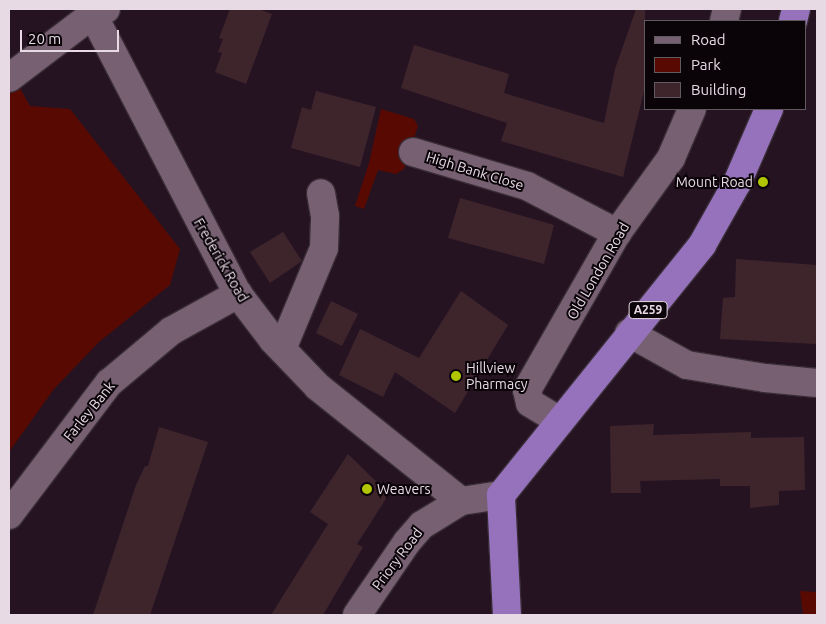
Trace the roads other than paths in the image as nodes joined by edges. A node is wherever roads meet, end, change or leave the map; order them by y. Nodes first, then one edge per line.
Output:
1 (96, 11) edge
2 (9, 78) edge
3 (692, 110) edge
4 (769, 110) edge
5 (413, 152) dead end
6 (321, 193) dead end
7 (617, 233) junction
8 (238, 294) junction
9 (630, 333) junction
10 (282, 349) junction
11 (817, 383) edge
12 (560, 421) junction
13 (501, 495) junction
14 (461, 501) junction
15 (9, 515) edge
16 (357, 615) edge
17 (507, 615) edge

1 - 2 street
1 - 8 street, Frederick Road
3 - 7 street, Old London Road
4 - 9 highway, A259
5 - 7 street, High Bank Close
6 - 10 street
7 - 12 street, Old London Road
8 - 10 street, Frederick Road
8 - 15 street, Farley Bank
9 - 11 street
9 - 12 highway, A259
10 - 14 street, Frederick Road
12 - 13 highway, A259
13 - 14 street, Priory Road
13 - 17 highway
14 - 16 street, Priory Road

